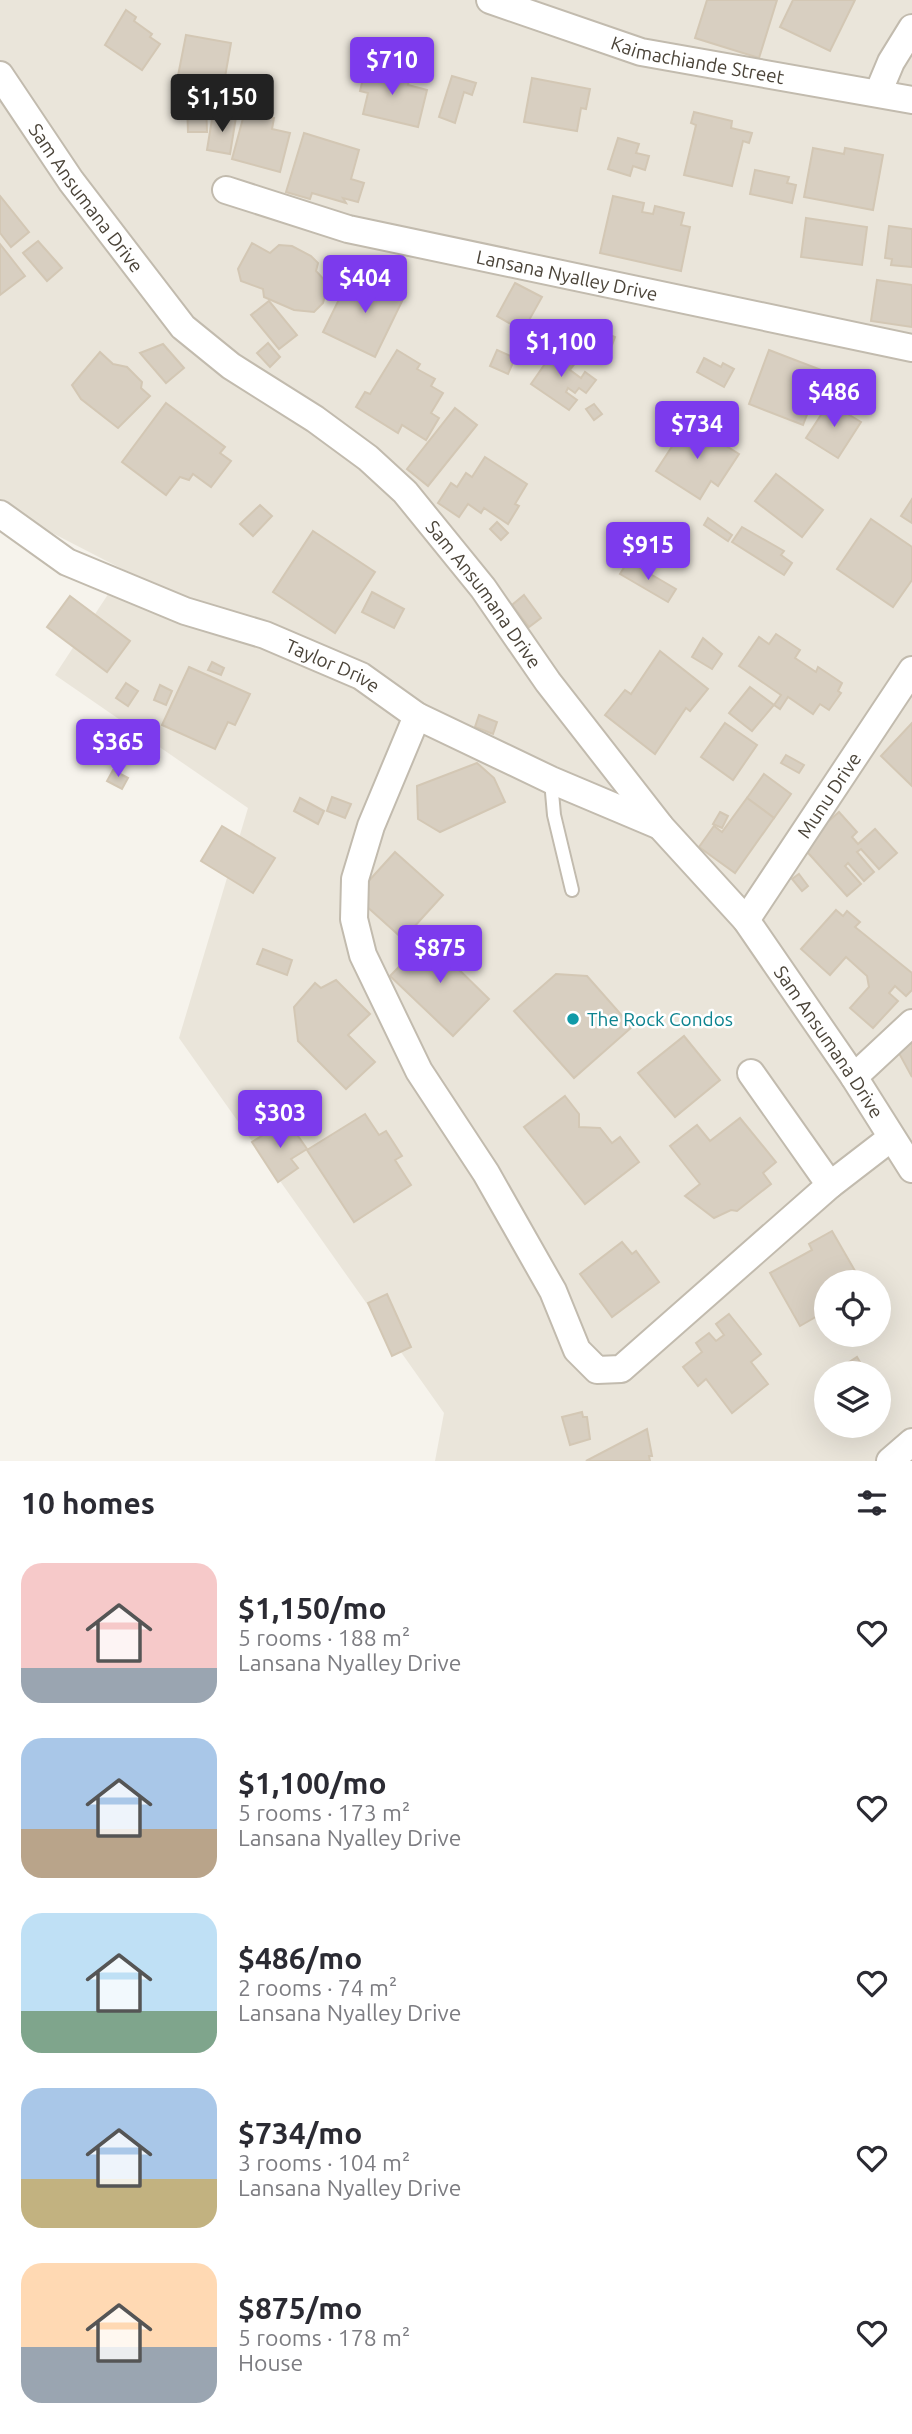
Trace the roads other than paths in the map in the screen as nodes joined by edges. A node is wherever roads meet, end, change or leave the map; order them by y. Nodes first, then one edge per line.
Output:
1 (490, 0) edge
2 (912, 27) edge
3 (0, 75) edge
4 (878, 93) junction
5 (912, 100) edge
6 (226, 190) dead end
7 (912, 348) edge
8 (0, 514) edge
9 (912, 670) edge
10 (417, 716) junction
11 (551, 780) junction
12 (661, 827) junction
13 (572, 890) dead end
14 (746, 920) junction
15 (912, 1023) edge
16 (751, 1073) dead end
17 (854, 1077) junction
18 (891, 1138) junction
19 (912, 1169) edge
20 (830, 1185) junction
21 (912, 1442) edge
22 (890, 1461) edge

1 - 4 street, Kaimachiande Street
2 - 4 street
3 - 12 street, Sam Ansumana Drive
4 - 5 street, Kaimachiande Street
6 - 7 street, Lansana Nyalley Drive
8 - 10 street, Taylor Drive
9 - 14 street, Munu Drive
10 - 11 street, Taylor Drive
10 - 20 street
11 - 12 street, Taylor Drive
11 - 13 lane
12 - 14 street, Sam Ansumana Drive
14 - 17 street, Sam Ansumana Drive
15 - 17 street
16 - 20 street
17 - 18 street, Sam Ansumana Drive
18 - 19 street, Sam Ansumana Drive
18 - 20 street
21 - 22 street

